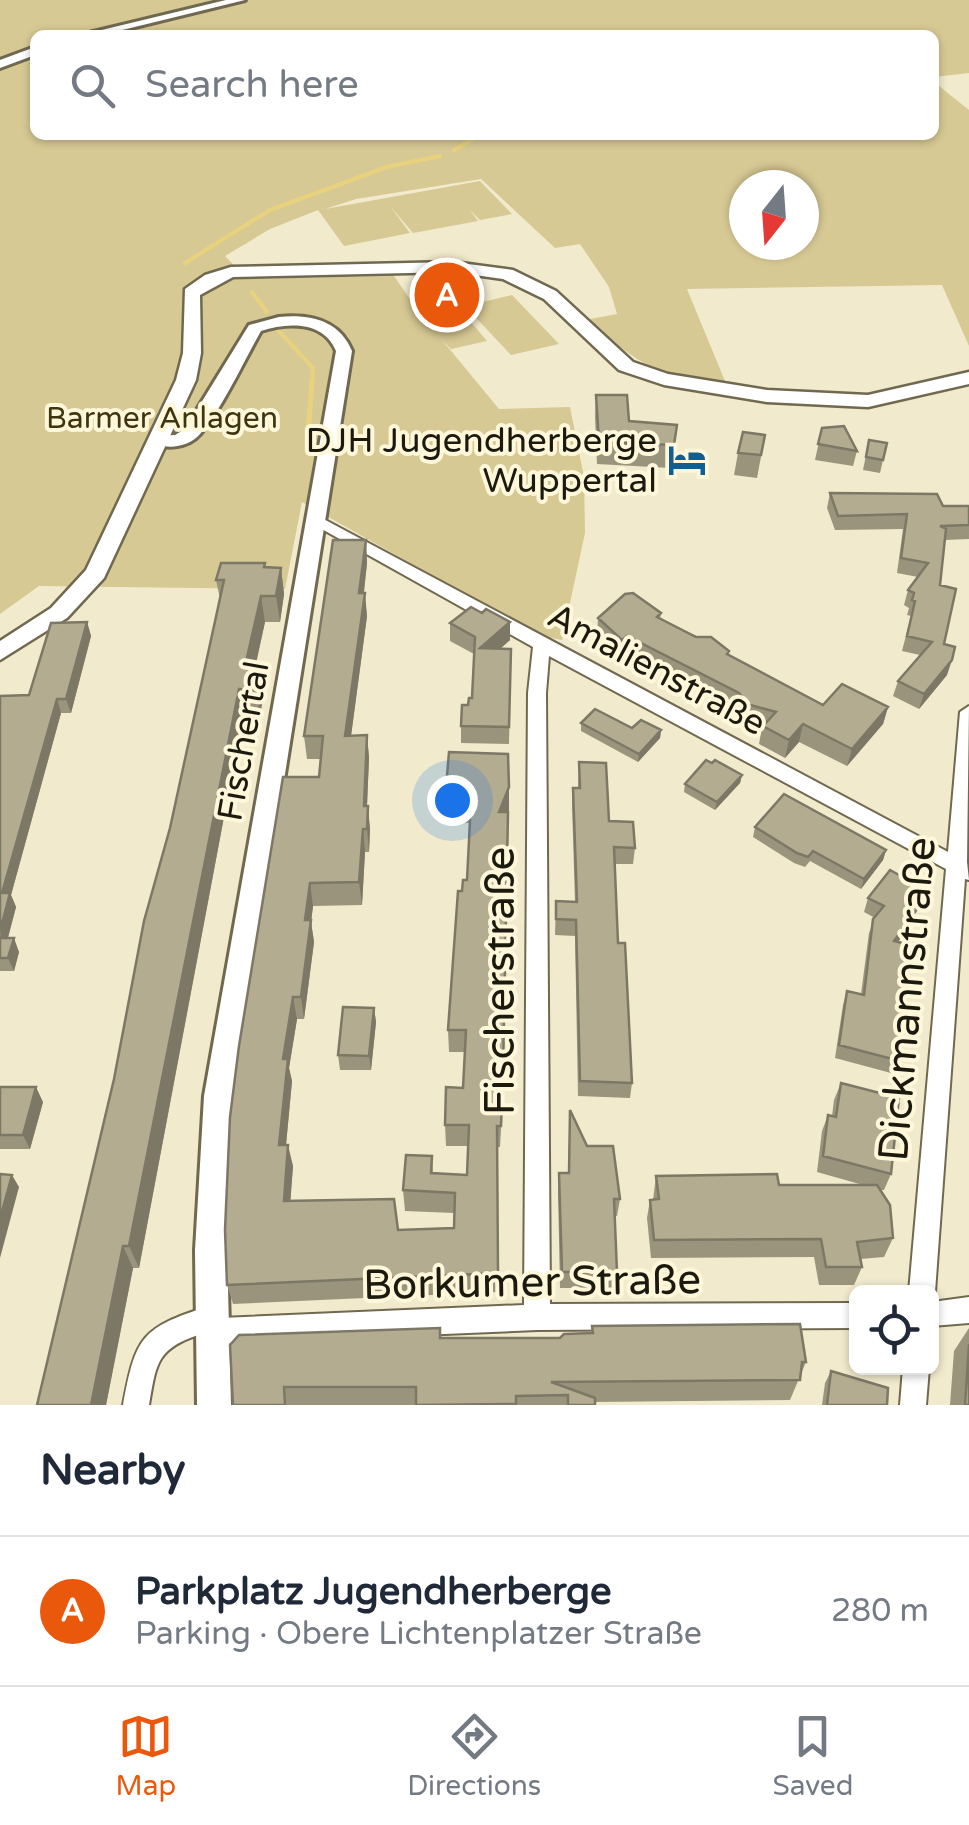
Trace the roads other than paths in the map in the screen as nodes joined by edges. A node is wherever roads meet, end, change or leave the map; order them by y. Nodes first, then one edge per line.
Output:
1 (240, 0) edge
2 (109, 30) edge
3 (30, 54) edge
4 (0, 64) edge
5 (969, 378) edge
6 (160, 440) junction
7 (316, 520) junction
8 (542, 646) junction
9 (0, 652) edge
10 (969, 712) edge
11 (968, 725) edge
12 (963, 869) edge
13 (923, 1285) edge
14 (969, 1310) edge
15 (939, 1313) edge
16 (849, 1316) edge
17 (537, 1317) junction
18 (209, 1325) junction
19 (915, 1375) edge
20 (136, 1405) edge
21 (214, 1405) edge
22 (913, 1405) edge

1 - 2 street
3 - 4 street
5 - 6 main road
6 - 7 street, Fischertal
6 - 9 main road
7 - 8 street, Amalienstraße
7 - 18 street, Fischertal
8 - 12 street, Amalienstraße
8 - 17 street, Fischerstraße
10 - 11 street, Dickmannstraße
11 - 12 street, Dickmannstraße
12 - 13 street, Dickmannstraße
14 - 15 street
16 - 17 street, Borkumer Straße
17 - 18 street, Borkumer Straße
18 - 20 street, Borkumer Straße
18 - 21 street, Fischertal
19 - 22 street

